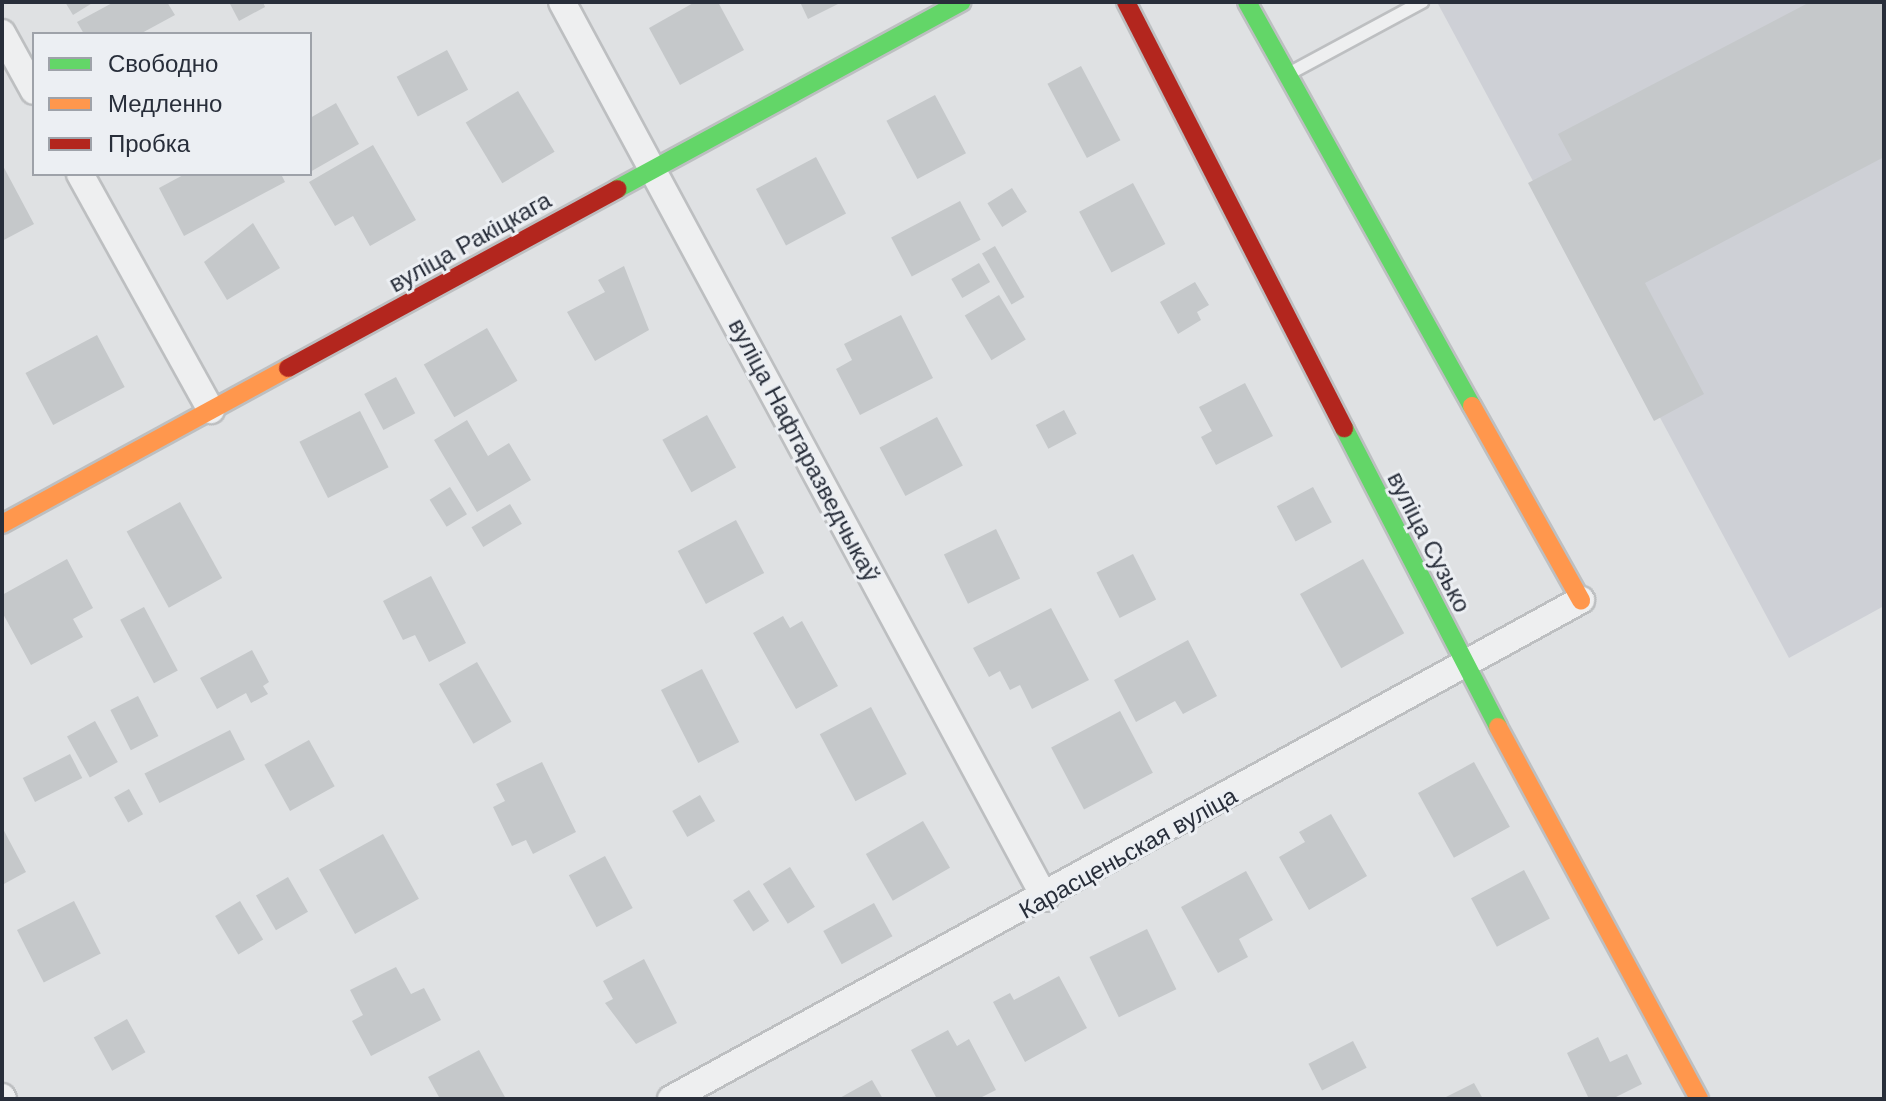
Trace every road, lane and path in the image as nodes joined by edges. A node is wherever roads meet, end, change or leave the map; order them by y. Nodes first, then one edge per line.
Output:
1 (562, 2) edge
2 (961, 2) edge
3 (1126, 2) edge
4 (1247, 2) edge
5 (1422, 2) edge
6 (2, 33) edge
7 (1286, 75) junction
8 (32, 87) edge
9 (653, 169) junction
10 (81, 176) edge
11 (211, 410) junction
12 (2, 524) edge
13 (1581, 600) joint
14 (1466, 667) junction
15 (1045, 898) junction
16 (671, 1099) edge
17 (1699, 1099) edge

1 - 9 street, вуліца Нафтаразведчыкаў
2 - 9 street, вуліца Ракіцкага
3 - 14 street, вуліца Сузько
4 - 7 street
5 - 7 lane
6 - 8 street
7 - 13 street
9 - 11 street, вуліца Ракіцкага
9 - 15 street, вуліца Нафтаразведчыкаў
10 - 11 street
11 - 12 street, вуліца Ракіцкага
13 - 14 street, Карасценьская вуліца
14 - 15 street, Карасценьская вуліца
14 - 17 street, вуліца Сузько
15 - 16 street, Карасценьская вуліца

